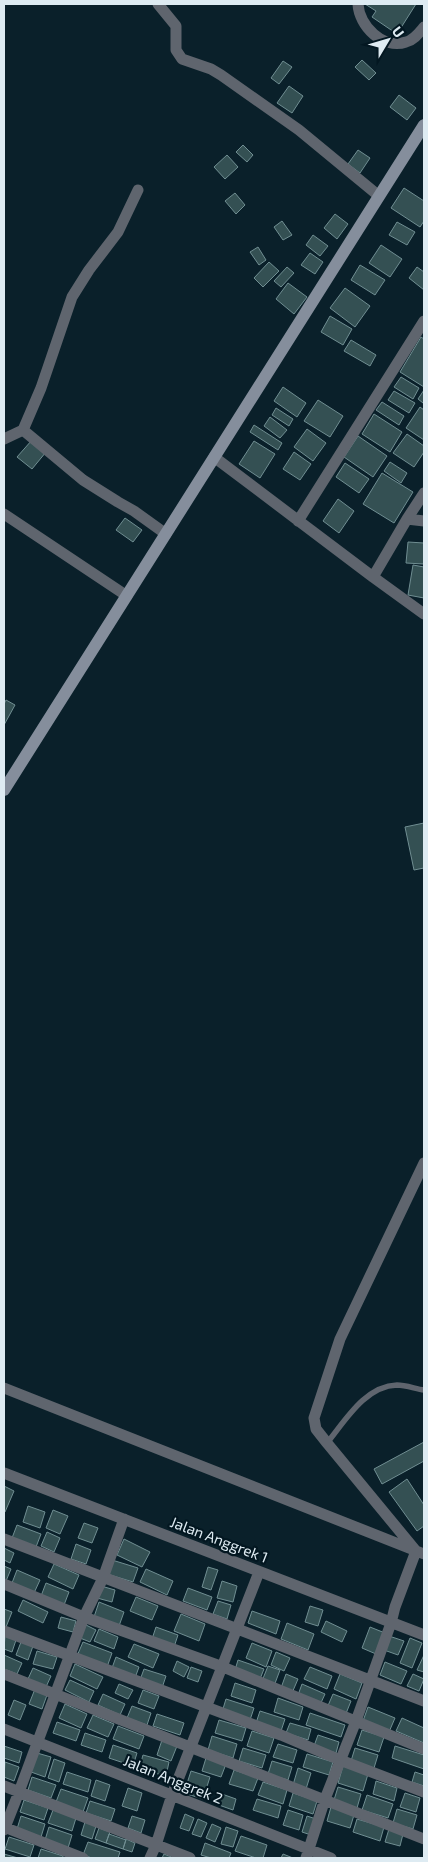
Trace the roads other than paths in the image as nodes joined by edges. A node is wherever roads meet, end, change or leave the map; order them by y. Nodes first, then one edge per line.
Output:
1 (158, 4) edge
2 (358, 4) edge
3 (424, 27) edge
4 (424, 125) edge
5 (138, 190) dead end
6 (379, 196) junction
7 (424, 321) edge
8 (23, 430) junction
9 (4, 439) edge
10 (214, 457) junction
11 (424, 492) edge
12 (4, 514) edge
13 (407, 519) junction
14 (298, 520) junction
15 (424, 521) edge
16 (166, 534) junction
17 (373, 577) junction
18 (127, 596) junction
19 (424, 614) edge
20 (4, 790) edge
21 (424, 1163) edge
22 (4, 1388) edge
23 (424, 1390) edge
24 (327, 1443) junction
25 (4, 1473) edge
26 (124, 1519) junction
27 (4, 1539) edge
28 (417, 1555) edge
29 (259, 1572) junction
30 (103, 1578) junction
31 (4, 1584) edge
32 (84, 1617) junction
33 (391, 1623) junction
34 (236, 1628) junction
35 (4, 1631) edge
36 (424, 1636) edge
37 (69, 1656) junction
38 (223, 1667) junction
39 (4, 1674) edge
40 (370, 1679) junction
41 (56, 1694) junction
42 (424, 1700) edge
43 (206, 1707) junction
44 (356, 1721) junction
45 (4, 1729) edge
46 (36, 1742) junction
47 (191, 1746) junction
48 (424, 1749) edge
49 (340, 1760) junction
50 (4, 1786) edge
51 (19, 1792) junction
52 (424, 1792) edge
53 (172, 1795) junction
54 (325, 1799) junction
55 (4, 1828) edge
56 (424, 1839) edge
57 (156, 1845) junction
58 (307, 1854) edge
59 (83, 1858) edge
60 (150, 1858) edge
61 (190, 1858) edge
62 (331, 1858) edge

1 - 6 street
2 - 3 street
4 - 6 street
5 - 8 street
6 - 10 street
7 - 14 street
8 - 9 street
8 - 16 street
10 - 14 street
10 - 16 street
11 - 13 street
12 - 18 street
13 - 15 street
13 - 17 street
14 - 17 street
16 - 18 street
17 - 19 street
18 - 20 street
21 - 24 street
22 - 28 street
23 - 24 lane
24 - 28 street
25 - 26 street, Jalan Anggrek 1
26 - 29 street, Jalan Anggrek 1
26 - 30 street
27 - 30 street
28 - 33 street
29 - 33 street, Jalan Anggrek 1
29 - 34 street
30 - 32 street
30 - 34 street
31 - 32 street
32 - 37 street
32 - 38 street
33 - 36 street, Jalan Anggrek 1
33 - 40 street
34 - 38 street
34 - 40 street
35 - 37 street
37 - 41 street
37 - 43 street
38 - 43 street
38 - 44 street
39 - 41 street
40 - 42 street
40 - 44 street
41 - 46 street
41 - 47 street
43 - 47 street
43 - 49 street
44 - 48 street
44 - 49 street
45 - 46 street, Jalan Anggrek 2
46 - 51 street
46 - 53 street, Jalan Anggrek 2
47 - 53 street
47 - 54 street
49 - 52 street
49 - 54 street
50 - 51 street
51 - 55 street
51 - 57 street
53 - 57 street
53 - 58 street, Jalan Anggrek 2
54 - 56 street
54 - 58 street
55 - 59 street
57 - 60 street
57 - 61 street
58 - 62 street, Jalan Anggrek 2

